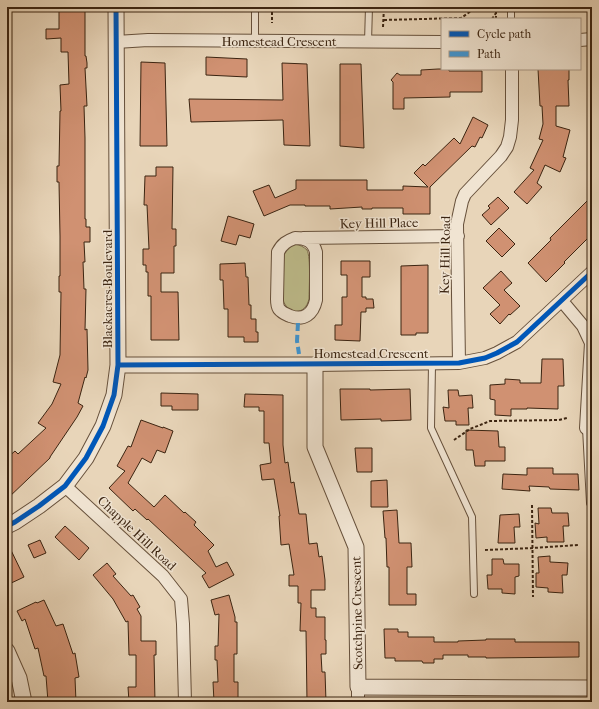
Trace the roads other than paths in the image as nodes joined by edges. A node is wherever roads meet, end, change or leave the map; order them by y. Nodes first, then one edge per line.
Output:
1 (116, 7) edge
2 (255, 7) edge
3 (369, 7) edge
4 (511, 7) edge
5 (511, 18) edge
6 (592, 39) edge
7 (581, 40) edge
8 (255, 41) junction
9 (116, 42) junction
10 (368, 42) junction
11 (441, 42) edge
12 (512, 70) edge
13 (458, 236) junction
14 (301, 238) junction
15 (592, 272) edge
16 (562, 301) junction
17 (459, 363) junction
18 (432, 364) junction
19 (118, 365) junction
20 (315, 365) junction
21 (590, 384) edge
22 (586, 428) joint
23 (65, 486) junction
24 (590, 504) dead end
25 (7, 526) edge
26 (474, 594) dead end
27 (7, 651) edge
28 (358, 687) junction
29 (592, 688) edge
30 (24, 702) edge
31 (185, 702) edge
32 (358, 702) edge

1 - 9 street, Blackacres Boulevard
2 - 8 lane
3 - 10 lane
4 - 5 lane
6 - 7 street
8 - 9 street, Homestead Crescent
8 - 10 street, Homestead Crescent
9 - 19 street, Blackacres Boulevard
10 - 11 street, Homestead Crescent
12 - 13 street, Key Hill Road
13 - 14 street, Key Hill Place
13 - 17 street, Key Hill Road
14 - 14 street, Key Hill Place
15 - 16 street, Homestead Crescent
16 - 17 street, Homestead Crescent
16 - 21 street
17 - 18 street, Homestead Crescent
18 - 20 street, Homestead Crescent
18 - 26 lane
19 - 20 street, Homestead Crescent
19 - 23 street, Blackacres Boulevard
20 - 28 street, Scotchpine Crescent
21 - 22 street
22 - 24 lane
23 - 25 street, Blackacres Boulevard
23 - 31 street, Chapple Hill Road
27 - 30 street
28 - 29 street
28 - 32 street, Scotchpine Crescent

